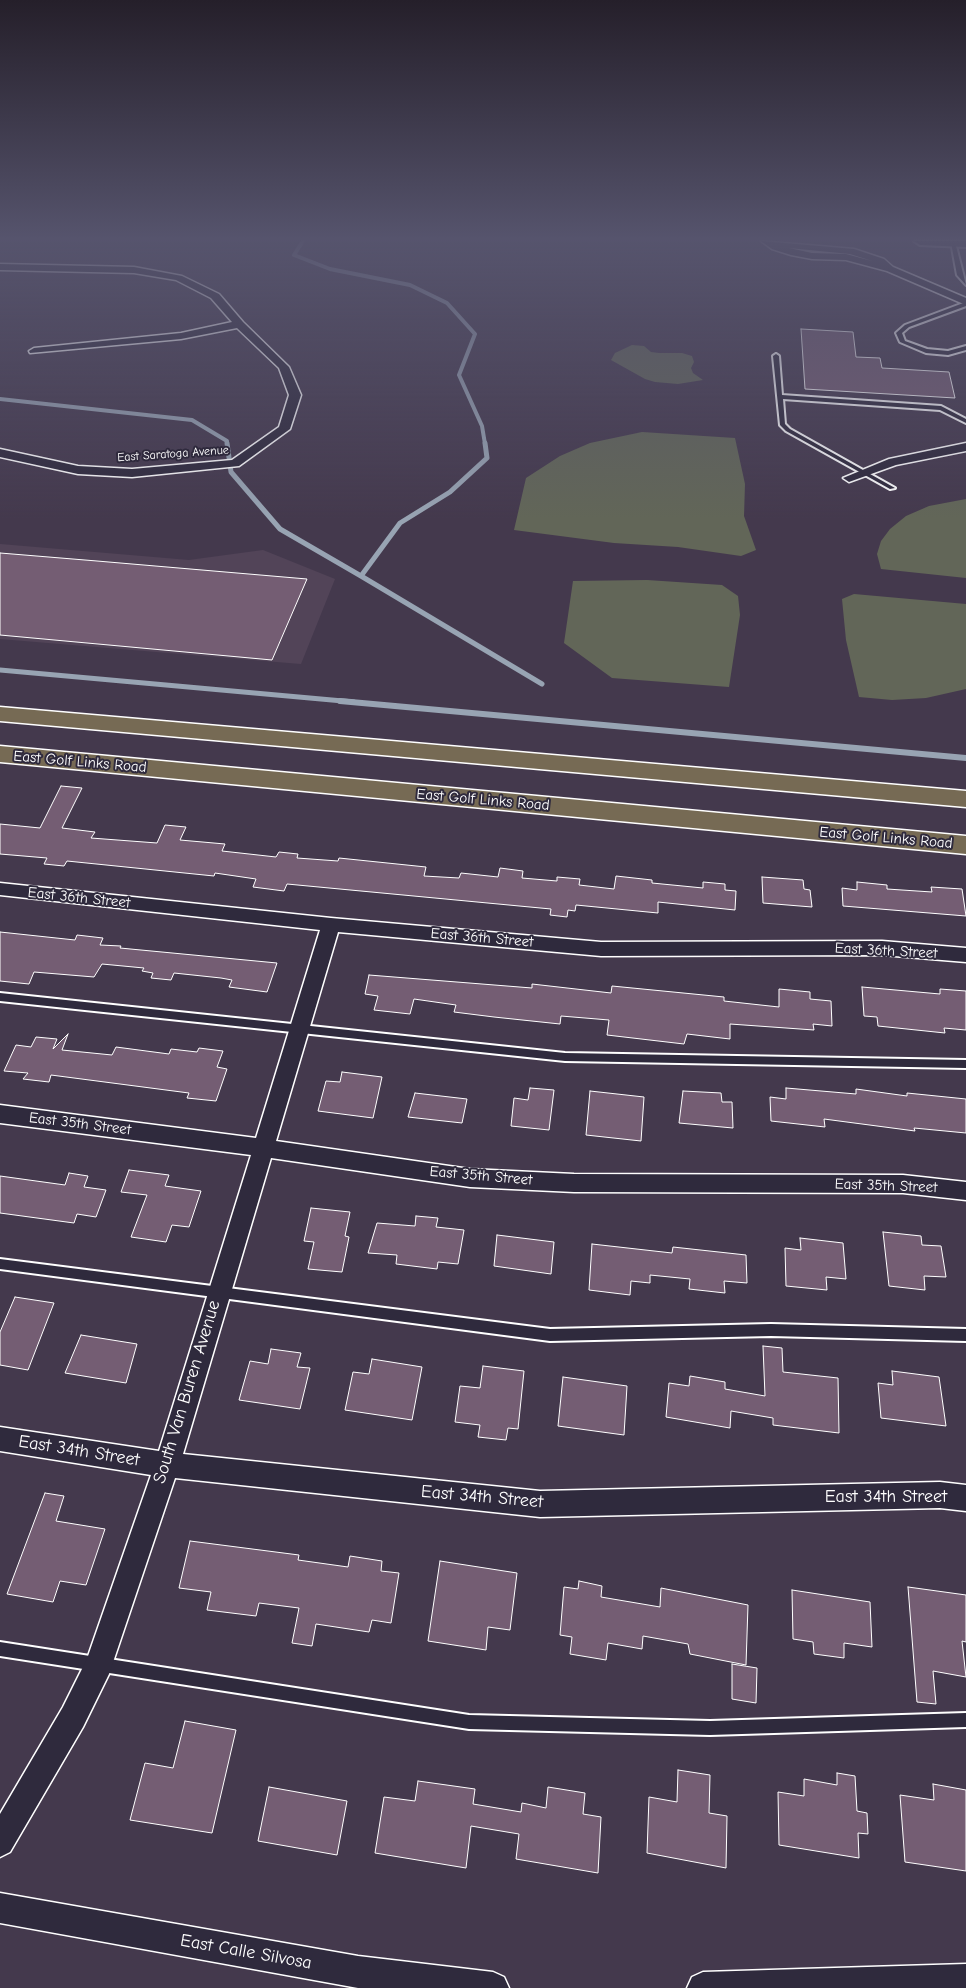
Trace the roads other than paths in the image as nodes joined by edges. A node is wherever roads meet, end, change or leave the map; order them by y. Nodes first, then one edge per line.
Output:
1 (192, 334) edge
2 (249, 334) edge
3 (899, 334) edge
4 (966, 348) edge
5 (34, 351) dead end
6 (776, 356) dead end
7 (780, 397) junction
8 (966, 422) edge
9 (966, 447) edge
10 (0, 452) edge
11 (862, 472) junction
12 (849, 478) dead end
13 (892, 488) dead end
14 (0, 714) edge
15 (0, 754) edge
16 (966, 799) edge
17 (966, 845) edge
18 (0, 889) edge
19 (331, 925) junction
20 (966, 955) edge
21 (0, 997) edge
22 (299, 1029) junction
23 (966, 1064) edge
24 (0, 1114) edge
25 (263, 1148) junction
26 (966, 1191) edge
27 (0, 1264) edge
28 (218, 1291) junction
29 (966, 1335) edge
30 (0, 1440) edge
31 (167, 1465) junction
32 (966, 1498) edge
33 (0, 1649) edge
34 (98, 1664) junction
35 (966, 1720) edge
36 (0, 1842) edge
37 (0, 1908) edge
38 (966, 1980) edge
39 (493, 1988) edge
40 (703, 1988) edge

1 - 5 street
2 - 10 street, East Saratoga Avenue
3 - 4 lane
6 - 7 lane
7 - 8 lane
7 - 11 lane
9 - 11 street
11 - 12 street
11 - 13 lane
14 - 16 main road
15 - 17 main road, East Golf Links Road
18 - 19 street, East 36th Street
19 - 20 street, East 36th Street
19 - 22 street, South Van Buren Avenue
21 - 22 lane
22 - 23 lane
22 - 25 street, South Van Buren Avenue
24 - 25 street, East 35th Street
25 - 26 street, East 35th Street
25 - 28 street, South Van Buren Avenue
27 - 28 lane
28 - 29 lane
28 - 31 street, South Van Buren Avenue
30 - 31 street, East 34th Street
31 - 32 street, East 34th Street
31 - 34 street, South Van Buren Avenue
33 - 34 lane
34 - 35 lane
34 - 36 street, South Van Buren Avenue
37 - 39 street, East Calle Silvosa
38 - 40 street

